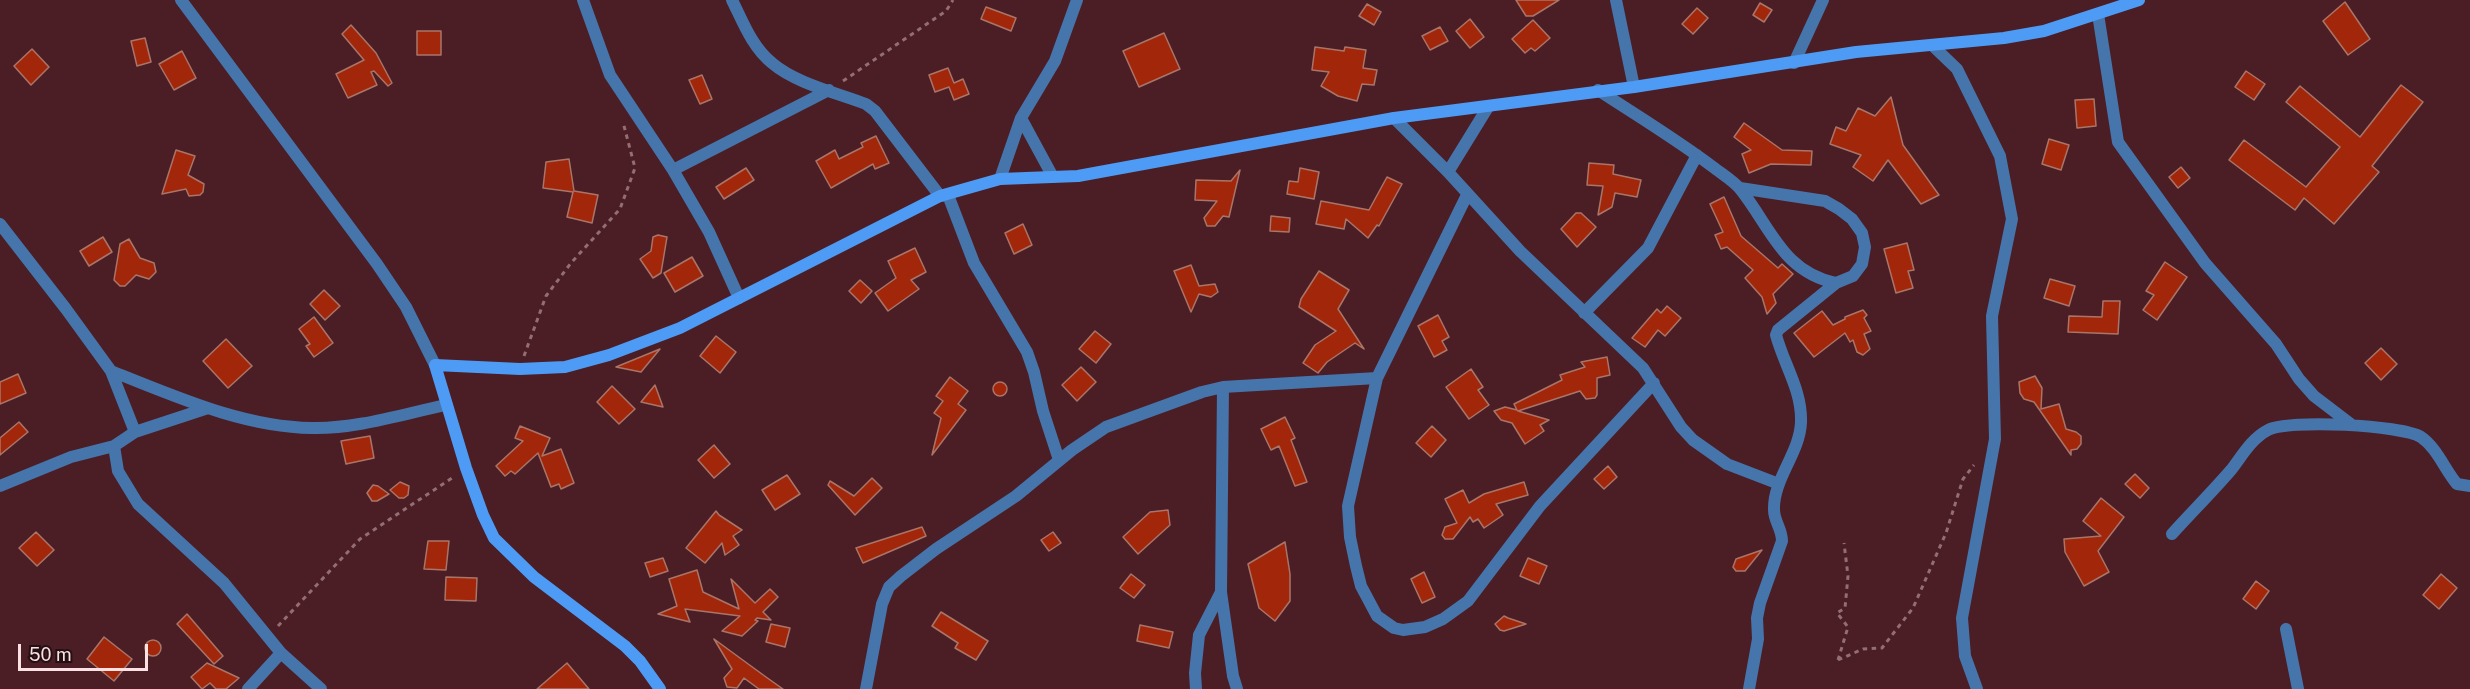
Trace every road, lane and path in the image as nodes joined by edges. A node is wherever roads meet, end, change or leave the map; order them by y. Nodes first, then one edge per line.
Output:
1 (181, 0) edge
2 (582, 0) edge
3 (732, 0) edge
4 (953, 0) edge
5 (1077, 0) edge
6 (1616, 0) edge
7 (1823, 0) edge
8 (2139, 0) edge
9 (2098, 14) junction
10 (1932, 45) junction
11 (1794, 63) junction
12 (1634, 87) junction
13 (829, 90) junction
14 (1598, 90) junction
15 (1488, 107) junction
16 (621, 116) dead end
17 (1021, 118) junction
18 (1394, 118) junction
19 (1697, 155) junction
20 (673, 170) junction
21 (1448, 172) junction
22 (1053, 177) junction
23 (1000, 179) junction
24 (1740, 188) junction
25 (1467, 195) junction
26 (939, 196) junction
27 (0, 224) edge
28 (1836, 284) junction
29 (738, 298) junction
30 (1584, 313) junction
31 (435, 364) junction
32 (520, 369) junction
33 (111, 371) junction
34 (1377, 378) junction
35 (1654, 383) junction
36 (1223, 387) junction
37 (446, 405) junction
38 (208, 408) junction
39 (2352, 425) junction
40 (135, 432) junction
41 (114, 446) junction
42 (1059, 460) junction
43 (1976, 463) dead end
44 (466, 468) junction
45 (1779, 484) junction
46 (0, 486) edge
47 (2470, 486) edge
48 (2172, 534) dead end
49 (1844, 543) dead end
50 (1221, 592) junction
51 (2286, 629) dead end
52 (268, 638) junction
53 (281, 653) junction
54 (248, 689) edge
55 (321, 689) edge
56 (660, 689) edge
57 (866, 689) edge
58 (1196, 689) edge
59 (1237, 689) edge
60 (1749, 689) edge
61 (1977, 689) edge
62 (2298, 689) edge

1 - 31 street
2 - 20 street
3 - 13 street
4 - 13 path
5 - 17 street
6 - 12 street
7 - 11 street
8 - 9 street
9 - 10 street
9 - 39 street
10 - 11 street
10 - 61 street
11 - 12 street
12 - 14 street
13 - 20 street
13 - 26 street
14 - 15 street
14 - 19 street
15 - 18 street
15 - 21 street
16 - 32 path
17 - 22 street
17 - 23 street
18 - 21 street
18 - 22 street
19 - 24 street
19 - 30 street
20 - 29 street
21 - 25 street
22 - 23 street
23 - 26 street
24 - 28 street
24 - 28 street
25 - 30 street
25 - 34 street
26 - 29 street
26 - 42 street
27 - 33 street
28 - 45 street
29 - 32 street
30 - 35 street
31 - 32 street
31 - 37 street
33 - 38 street
33 - 40 street
34 - 35 street
34 - 36 street
35 - 45 street
36 - 42 street
36 - 50 street
37 - 38 street
37 - 44 street
38 - 40 street
39 - 47 street
39 - 48 street
40 - 41 street
41 - 46 street
41 - 52 street
42 - 57 street
43 - 49 path
44 - 52 path
44 - 56 street
45 - 60 street
50 - 58 street
50 - 59 street
51 - 62 street
52 - 53 street
53 - 54 street
53 - 55 street

